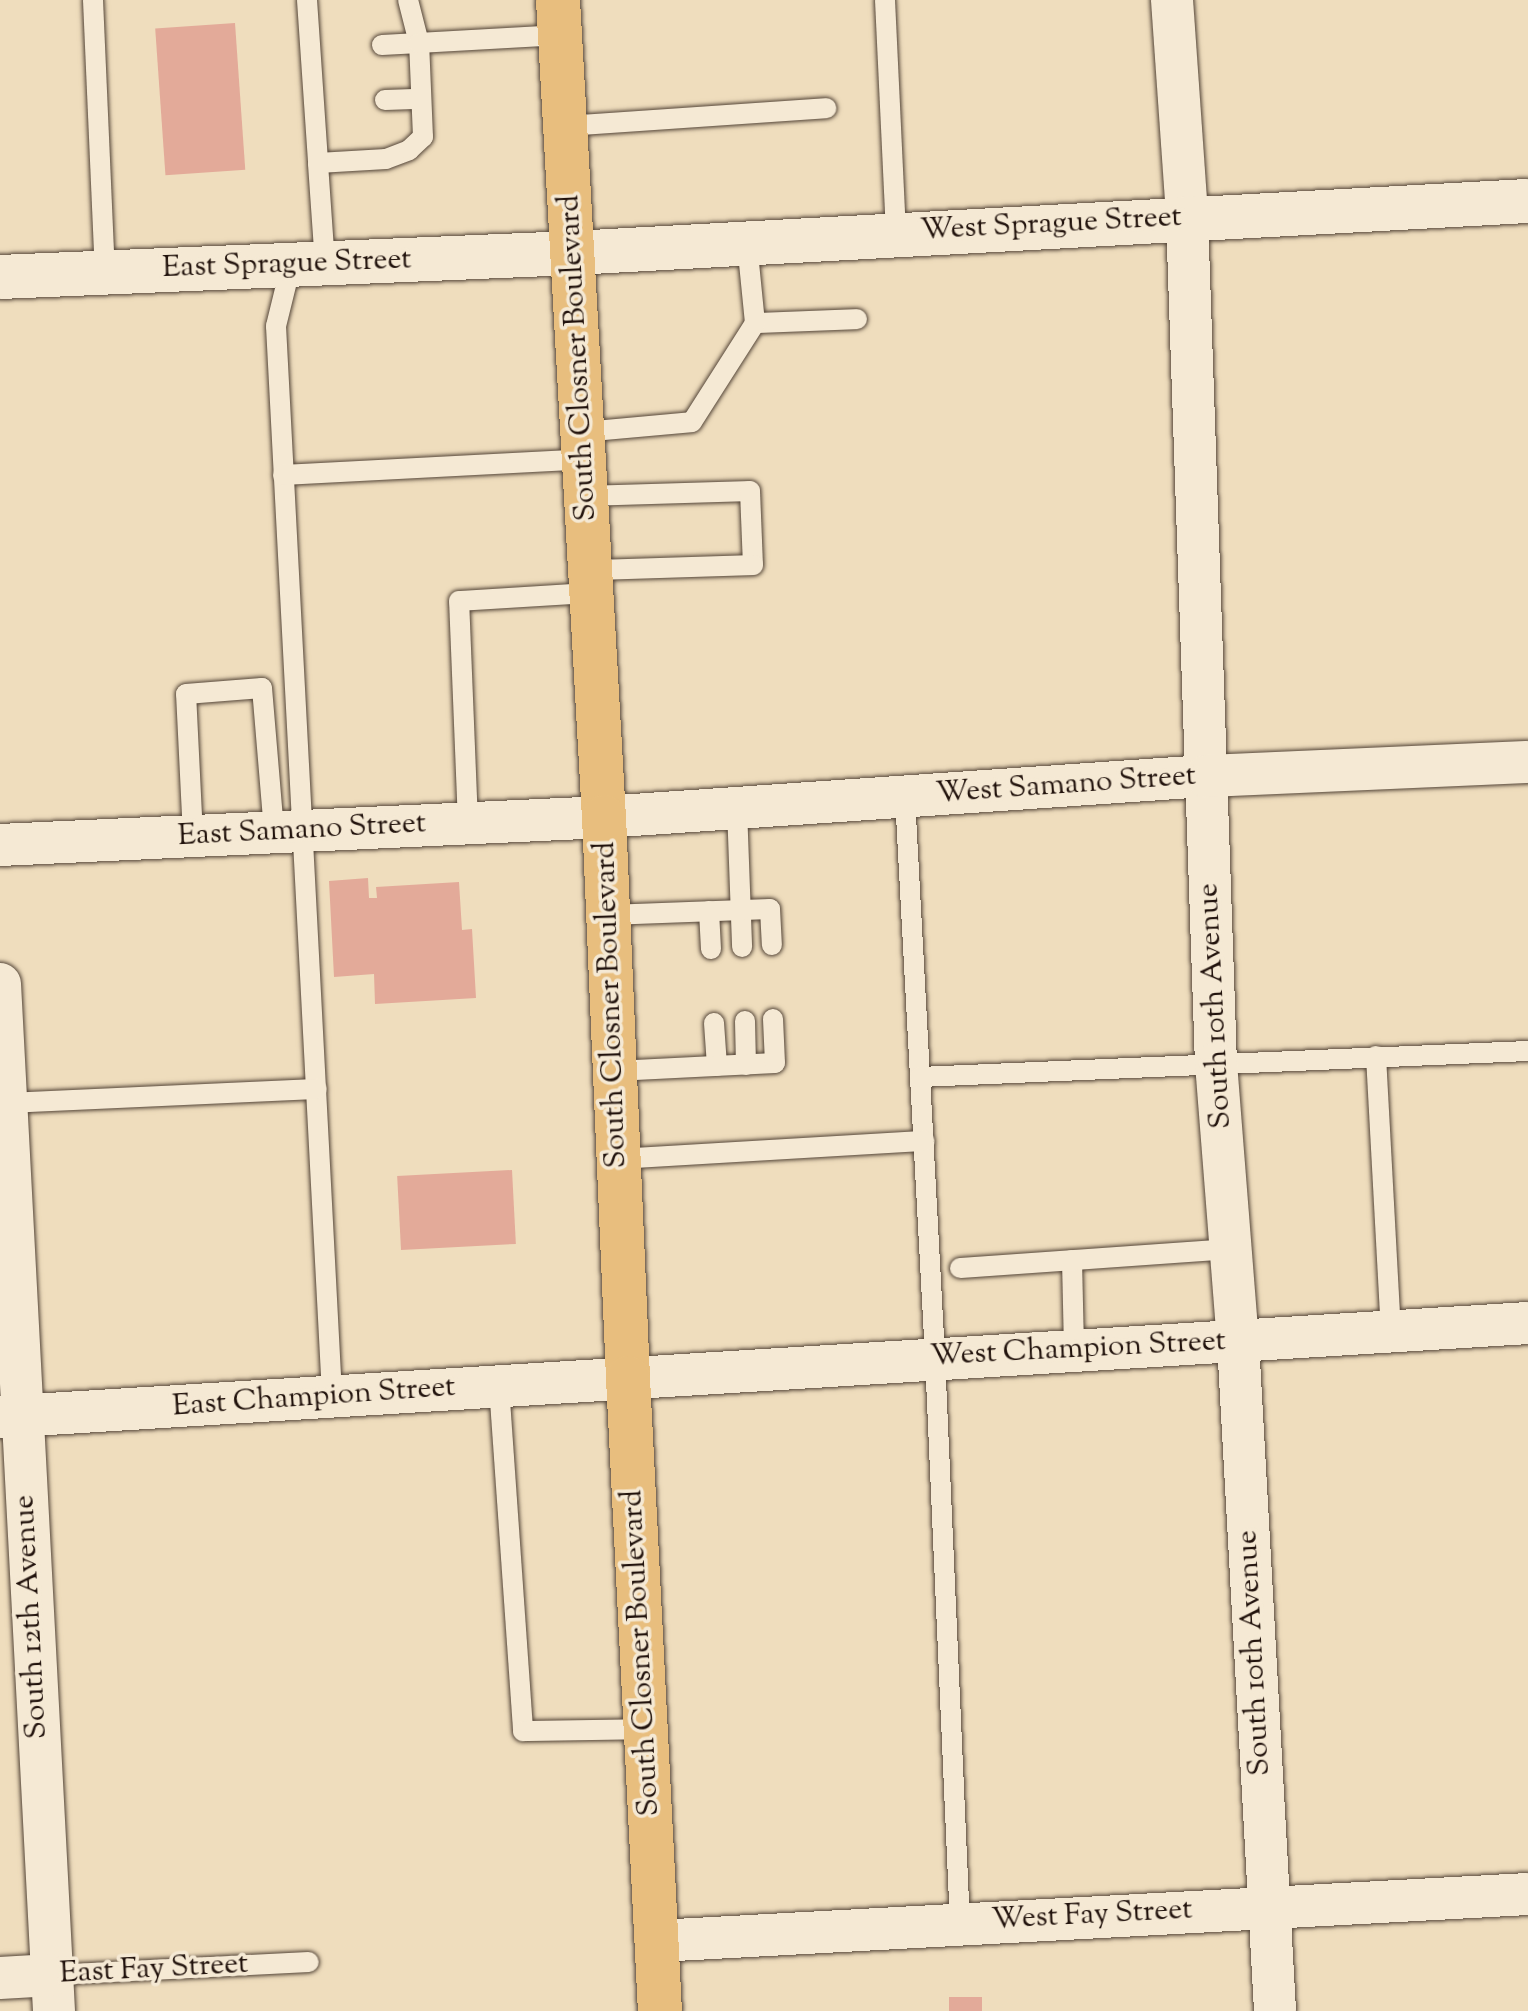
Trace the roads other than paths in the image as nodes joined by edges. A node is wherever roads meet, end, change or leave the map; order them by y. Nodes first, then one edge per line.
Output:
1 (93, 0) edge
2 (307, 0) edge
3 (408, 0) edge
4 (885, 0) edge
5 (1172, 0) edge
6 (559, 18) edge
7 (419, 43) junction
8 (382, 45) dead end
9 (421, 99) junction
10 (385, 100) dead end
11 (826, 108) dead end
12 (565, 126) junction
13 (318, 163) junction
14 (1528, 201) edge
15 (1187, 217) junction
16 (896, 234) junction
17 (747, 243) junction
18 (573, 253) junction
19 (308, 265) junction
20 (105, 273) junction
21 (0, 277) edge
22 (857, 319) dead end
23 (755, 323) junction
24 (585, 462) junction
25 (283, 475) junction
26 (591, 582) junction
27 (1528, 762) edge
28 (1206, 776) junction
29 (905, 797) junction
30 (737, 808) junction
31 (604, 817) junction
32 (468, 823) junction
33 (289, 832) junction
34 (193, 836) junction
35 (0, 845) edge
36 (741, 910) junction
37 (709, 911) junction
38 (608, 915) junction
39 (772, 945) dead end
40 (742, 947) dead end
41 (711, 949) dead end
42 (0, 984) edge
43 (773, 1019) dead end
44 (745, 1021) dead end
45 (714, 1023) dead end
46 (1528, 1051) edge
47 (1376, 1056) junction
48 (1216, 1063) junction
49 (746, 1065) junction
50 (717, 1066) junction
51 (615, 1071) junction
52 (920, 1077) junction
53 (317, 1089) junction
54 (6, 1103) junction
55 (842, 1132) dead end
56 (798, 1134) dead end
57 (924, 1141) junction
58 (859, 1145) junction
59 (781, 1150) junction
60 (619, 1159) junction
61 (1231, 1249) junction
62 (1072, 1260) junction
63 (960, 1268) dead end
64 (1528, 1323) edge
65 (1391, 1329) junction
66 (1238, 1342) junction
67 (1074, 1350) junction
68 (935, 1357) junction
69 (628, 1378) junction
70 (499, 1386) junction
71 (332, 1396) junction
72 (11, 1416) edge
73 (646, 1729) junction
74 (1528, 1894) edge
75 (1269, 1906) junction
76 (960, 1924) junction
77 (657, 1941) junction
78 (309, 1962) dead end
79 (0, 1978) edge
80 (53, 1993) edge
81 (660, 2011) edge
82 (1275, 2011) edge

1 - 20 lane
2 - 13 lane
3 - 7 lane
4 - 16 lane
5 - 15 street, South 10th Avenue
6 - 7 lane
6 - 12 main road, South Closner Boulevard
7 - 8 lane
7 - 9 lane
9 - 10 lane
9 - 13 lane
11 - 12 lane
12 - 18 main road, South Closner Boulevard
13 - 19 lane
14 - 15 street, West Sprague Street
15 - 16 street, West Sprague Street
15 - 28 street, South 10th Avenue
16 - 17 street, West Sprague Street
17 - 18 street, West Sprague Street
17 - 23 lane
18 - 19 street, East Sprague Street
18 - 24 main road, South Closner Boulevard
19 - 20 street, East Sprague Street
19 - 25 lane
20 - 21 street, East Sprague Street
22 - 23 lane
23 - 24 lane
24 - 25 lane
24 - 26 main road, South Closner Boulevard
24 - 26 lane
25 - 33 lane
26 - 31 main road, South Closner Boulevard
26 - 32 lane
27 - 28 street, West Samano Street
28 - 29 street, West Samano Street
28 - 48 street, South 10th Avenue
29 - 30 street, West Samano Street
29 - 52 lane
30 - 31 street, West Samano Street
30 - 36 lane
31 - 32 street, East Samano Street
31 - 38 main road, South Closner Boulevard
32 - 33 street, East Samano Street
33 - 34 street, East Samano Street
33 - 34 lane
33 - 53 lane
34 - 35 street, East Samano Street
36 - 37 lane
36 - 39 lane
36 - 40 lane
37 - 38 lane
37 - 41 lane
38 - 51 main road, South Closner Boulevard
42 - 54 street, South 12th Avenue
43 - 49 lane
44 - 49 lane
45 - 50 lane
46 - 47 lane
47 - 48 lane
47 - 65 lane
48 - 52 lane
48 - 61 street, South 10th Avenue
49 - 50 lane
50 - 51 lane
51 - 60 main road, South Closner Boulevard
52 - 57 lane
53 - 54 lane
53 - 71 lane
54 - 72 street, South 12th Avenue
55 - 58 lane
56 - 59 lane
57 - 58 lane
57 - 68 lane
58 - 59 lane
59 - 60 lane
60 - 69 main road, South Closner Boulevard
61 - 62 lane
61 - 66 street, South 10th Avenue
62 - 63 lane
62 - 67 lane
64 - 65 street, West Champion Street
65 - 66 street, West Champion Street
66 - 67 street, West Champion Street
66 - 75 street, South 10th Avenue
67 - 68 street, West Champion Street
68 - 69 street, West Champion Street
68 - 76 lane
69 - 70 street, East Champion Street
69 - 73 main road, South Closner Boulevard
70 - 71 street, East Champion Street
70 - 73 lane
71 - 72 street, East Champion Street
72 - 80 street, South 12th Avenue
73 - 77 main road, South Closner Boulevard
74 - 75 street, West Fay Street
75 - 76 street, West Fay Street
75 - 82 street, South 10th Avenue
76 - 77 street, West Fay Street
77 - 81 main road, South Closner Boulevard
78 - 80 lane, East Fay Street
79 - 80 street, East Fay Street

